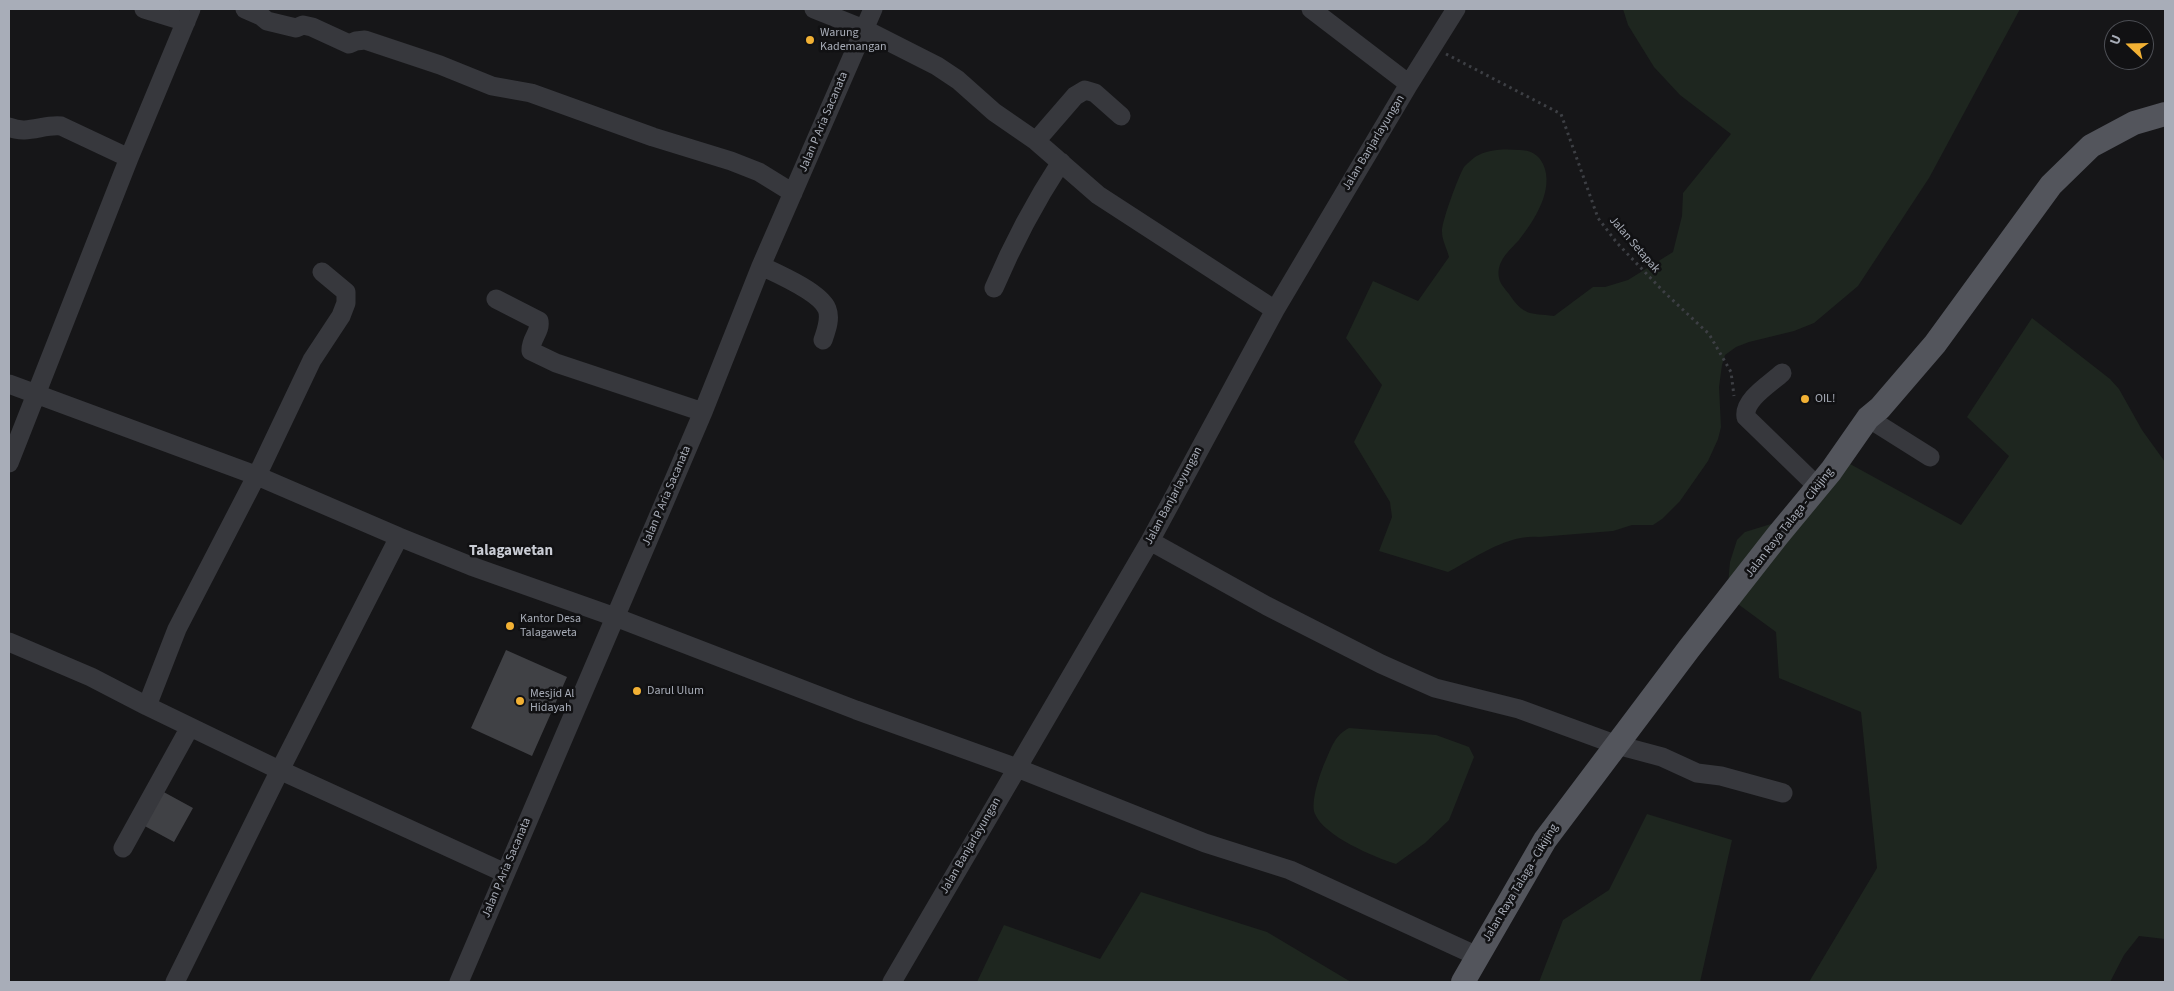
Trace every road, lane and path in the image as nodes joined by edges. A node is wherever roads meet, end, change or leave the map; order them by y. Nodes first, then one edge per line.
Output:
1 (144, 9) edge
2 (245, 9) edge
3 (814, 9) edge
4 (873, 9) edge
5 (1311, 9) edge
6 (1456, 9) edge
7 (189, 16) edge
8 (864, 29) junction
9 (1432, 47) junction
10 (1409, 84) junction
11 (2165, 114) edge
12 (1121, 116) dead end
13 (9, 127) edge
14 (1036, 141) junction
15 (129, 158) junction
16 (1061, 162) junction
17 (793, 193) junction
18 (762, 266) junction
19 (322, 272) dead end
20 (994, 288) dead end
21 (496, 299) dead end
22 (1275, 310) junction
23 (823, 340) dead end
24 (1782, 373) dead end
25 (9, 384) edge
26 (36, 393) junction
27 (1734, 399) dead end
28 (703, 412) junction
29 (1868, 418) junction
30 (1930, 457) dead end
31 (9, 462) edge
32 (255, 475) junction
33 (1818, 487) junction
34 (399, 538) junction
35 (1150, 541) junction
36 (614, 616) junction
37 (9, 642) edge
38 (147, 706) junction
39 (190, 728) junction
40 (1617, 744) junction
41 (1017, 768) junction
42 (280, 770) junction
43 (1783, 793) dead end
44 (123, 848) dead end
45 (505, 872) junction
46 (1477, 956) junction
47 (175, 982) edge
48 (460, 982) edge
49 (892, 982) edge
50 (1463, 982) edge

1 - 7 street
2 - 17 street
3 - 8 street
4 - 8 street, Jalan P Aria Sacanata
5 - 10 street
6 - 9 street, Jalan Banjarlayungan
7 - 15 street
8 - 14 street
8 - 17 street, Jalan P Aria Sacanata
9 - 10 street, Jalan Banjarlayungan
9 - 27 path, Jalan Setapak
10 - 22 street, Jalan Banjarlayungan
11 - 29 main road, Jalan Raya Talaga - Cikijing
12 - 14 street
13 - 15 street
14 - 16 street
15 - 26 street
16 - 20 street
16 - 22 street
17 - 18 street, Jalan P Aria Sacanata
18 - 23 street
18 - 28 street, Jalan P Aria Sacanata
19 - 32 street
21 - 28 street
22 - 35 street, Jalan Banjarlayungan
24 - 33 street
25 - 26 street
26 - 31 street
26 - 32 street
28 - 36 street, Jalan P Aria Sacanata
29 - 30 street
29 - 33 main road, Jalan Raya Talaga - Cikijing
32 - 34 street
32 - 38 street
33 - 40 main road, Jalan Raya Talaga - Cikijing
34 - 36 street
34 - 42 street
35 - 40 street
35 - 41 street, Jalan Banjarlayungan
36 - 41 street
36 - 45 street, Jalan P Aria Sacanata
37 - 38 street
38 - 39 street
39 - 42 street
39 - 44 street
40 - 43 street
40 - 46 main road, Jalan Raya Talaga - Cikijing
41 - 46 street
41 - 49 street, Jalan Banjarlayungan
42 - 45 street
42 - 47 street
45 - 48 street, Jalan P Aria Sacanata
46 - 50 main road, Jalan Raya Talaga - Cikijing

